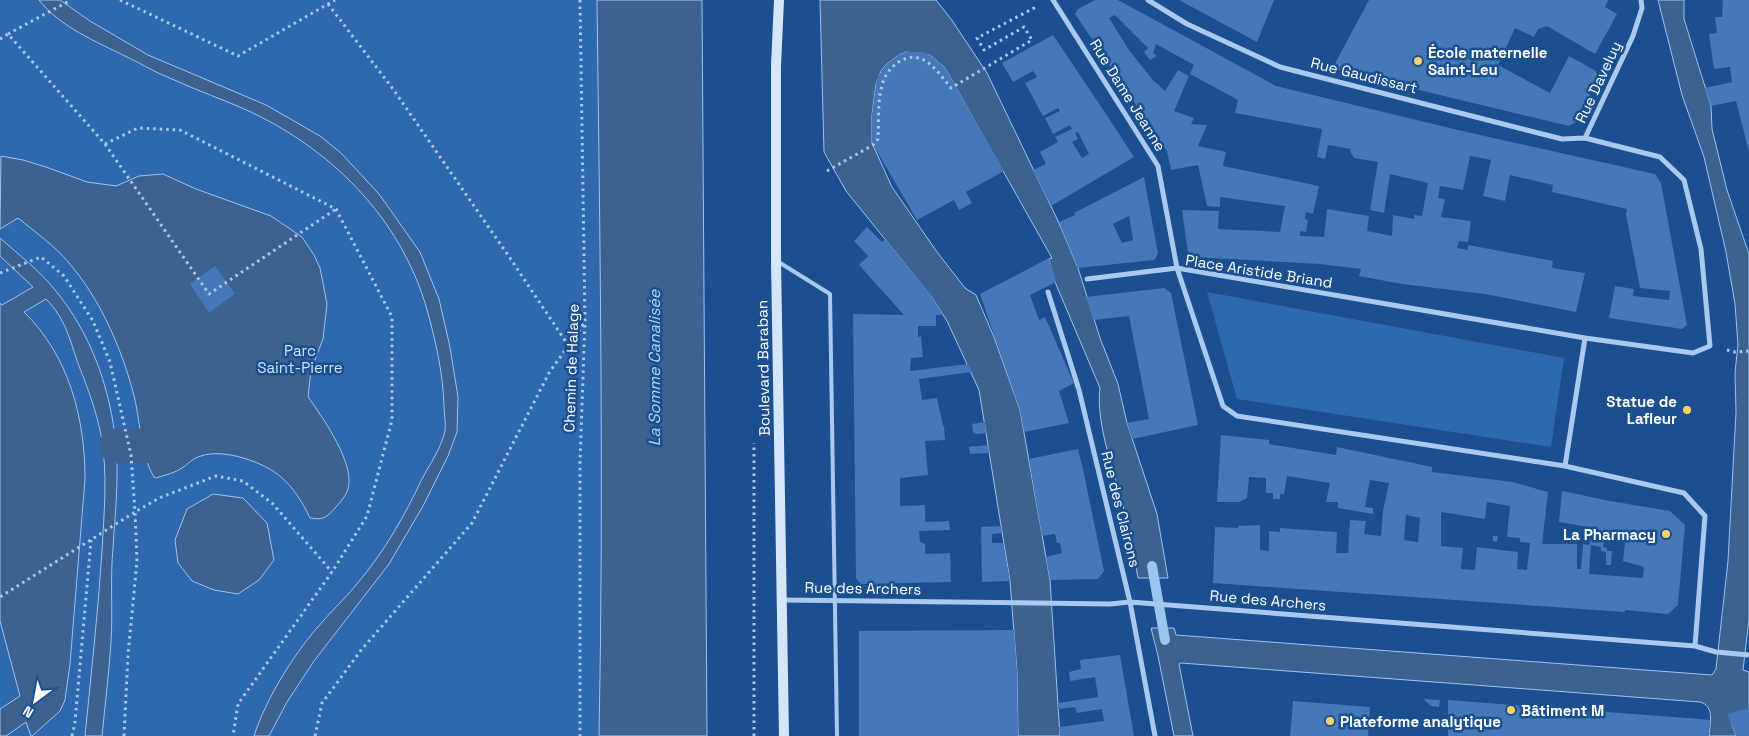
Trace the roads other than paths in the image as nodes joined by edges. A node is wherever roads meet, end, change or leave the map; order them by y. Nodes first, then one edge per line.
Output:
1 (779, 0) edge
2 (1054, 0) edge
3 (1148, 0) edge
4 (1641, 0) edge
5 (1585, 138) junction
6 (776, 261) junction
7 (1177, 268) junction
8 (1086, 278) dead end
9 (1048, 292) dead end
10 (1585, 338) junction
11 (1710, 346) joint
12 (1565, 466) junction
13 (783, 600) junction
14 (836, 600) junction
15 (1130, 602) junction
16 (1695, 646) junction
17 (1749, 655) edge
18 (784, 736) edge
19 (837, 736) edge
20 (1155, 736) edge

1 - 6 street, Boulevard Baraban
2 - 7 street, Rue Dame Jeanne
3 - 5 street, Rue Gaudissart
4 - 5 street, Rue Daveluy
5 - 11 street, Rue Daveluy
6 - 13 street, Boulevard Baraban
6 - 14 lane
7 - 8 street
7 - 10 street, Place Aristide Briand
7 - 12 street, Place Aristide Briand
9 - 15 street, Rue des Clairons
10 - 11 street, Place Aristide Briand
10 - 12 street
12 - 16 street, Place Aristide Briand
13 - 14 street, Rue des Archers
13 - 18 street, Boulevard Baraban
14 - 15 street, Rue des Archers
14 - 19 lane
15 - 16 street, Rue des Archers
15 - 20 street, Rue des Clairons
16 - 17 street, Rue des Archers

